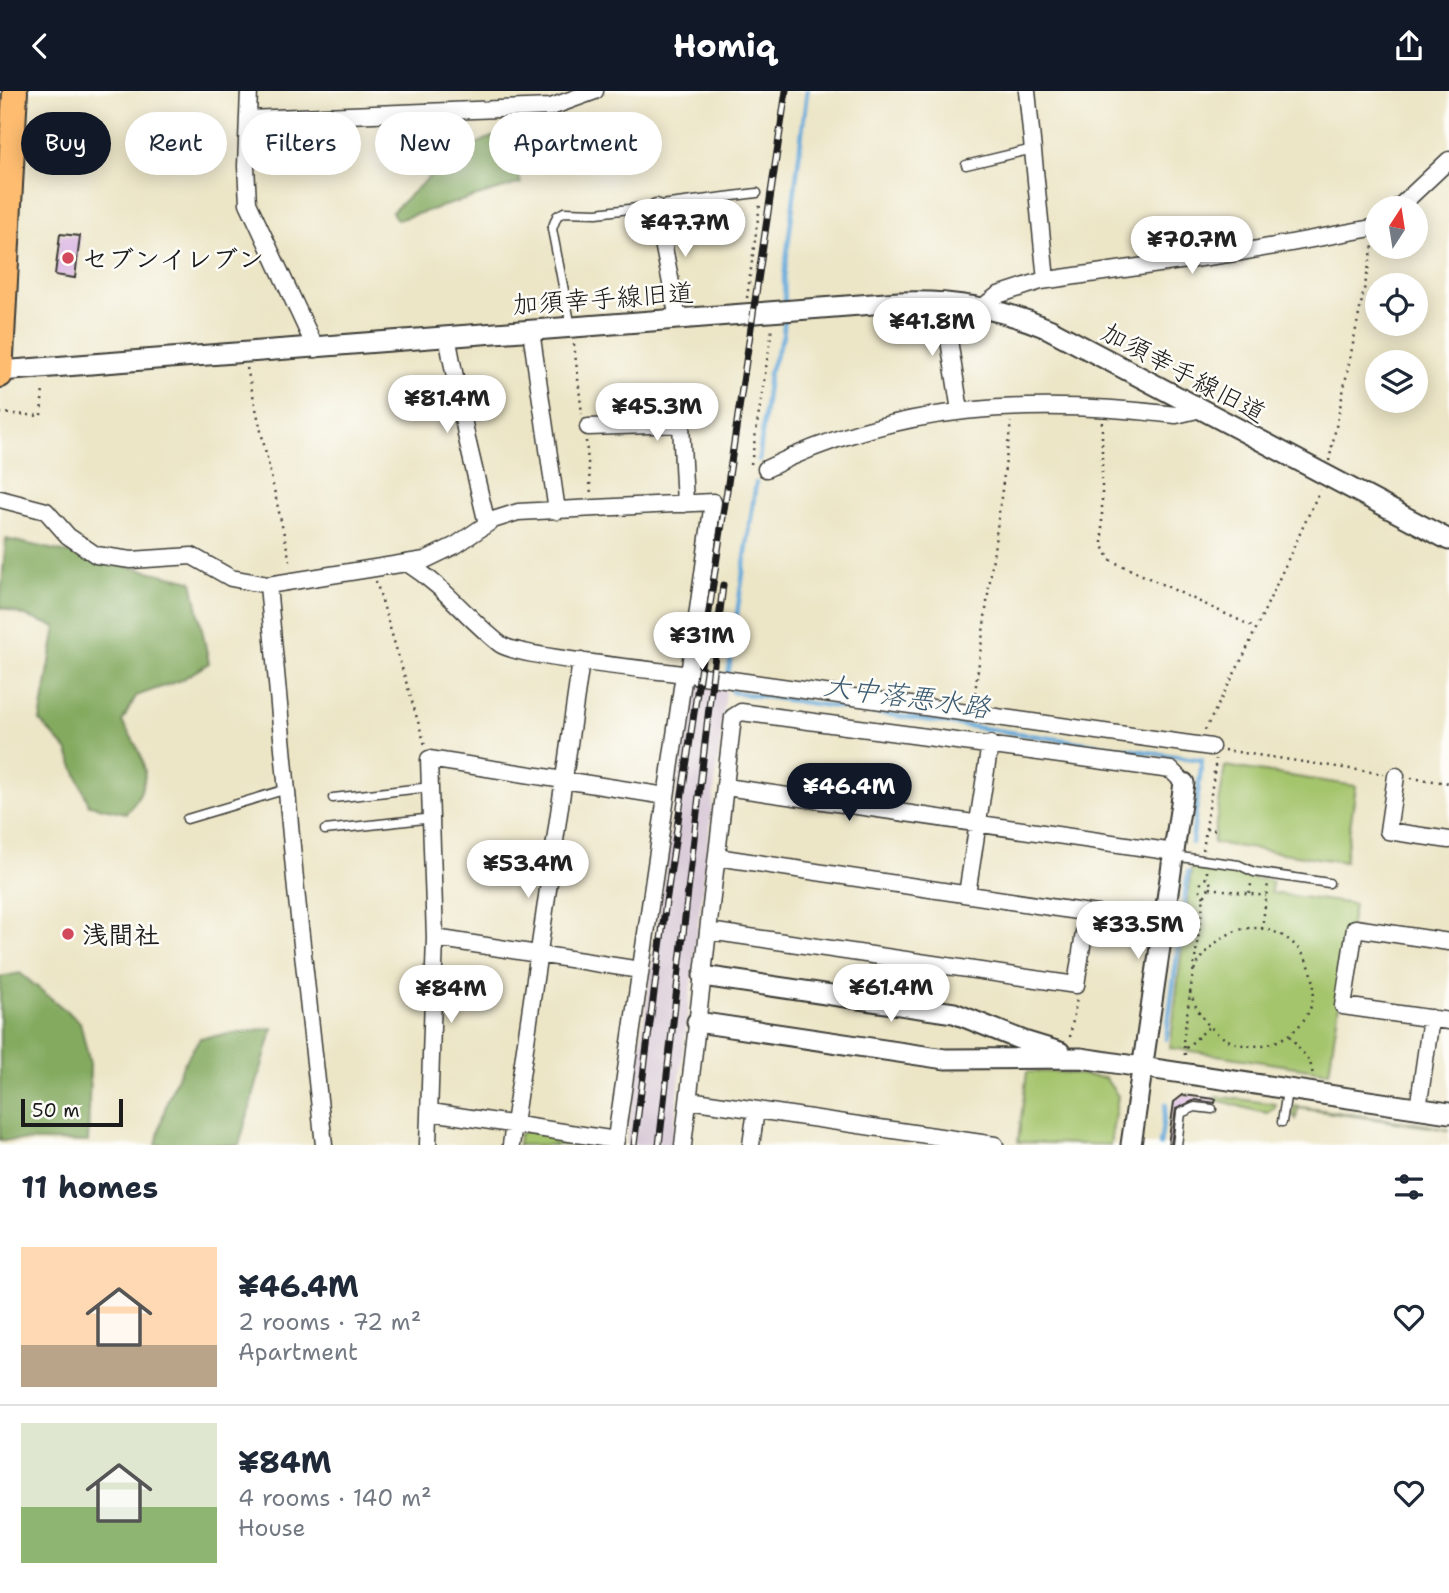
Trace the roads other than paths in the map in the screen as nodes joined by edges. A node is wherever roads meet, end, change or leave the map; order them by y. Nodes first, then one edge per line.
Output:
1 (15, 91) edge
2 (249, 91) edge
3 (595, 91) edge
4 (1027, 91) edge
5 (248, 112) edge
6 (361, 115) edge
7 (1033, 149) junction
8 (1449, 160) edge
9 (966, 165) dead end
10 (248, 175) edge
11 (757, 193) road end
12 (1411, 196) edge
13 (656, 207) junction
14 (1365, 229) edge
15 (1046, 280) junction
16 (943, 301) junction
17 (984, 306) junction
18 (678, 319) junction
19 (571, 327) junction
20 (531, 331) junction
21 (447, 336) junction
22 (316, 349) junction
23 (0, 373) edge
24 (1197, 410) junction
25 (960, 411) junction
26 (588, 427) dead end
27 (766, 469) road end
28 (0, 499) edge
29 (685, 504) junction
30 (557, 511) junction
31 (487, 524) junction
32 (1449, 540) edge
33 (407, 563) junction
34 (268, 585) junction
35 (581, 661) junction
36 (687, 674) junction
37 (990, 744) junction
38 (1208, 747) road end
39 (1396, 775) road end
40 (564, 779) junction
41 (1184, 783) joint
42 (431, 787) junction
43 (726, 787) junction
44 (287, 789) junction
45 (666, 796) junction
46 (333, 797) dead end
47 (187, 818) dead end
48 (433, 818) junction
49 (978, 823) junction
50 (325, 830) dead end
51 (1449, 840) edge
52 (1174, 854) junction
53 (717, 857) junction
54 (1329, 883) dead end
55 (967, 894) junction
56 (1087, 913) junction
57 (1163, 924) junction
58 (709, 931) junction
59 (435, 937) junction
60 (1449, 942) edge
61 (539, 954) junction
62 (640, 970) junction
63 (702, 976) junction
64 (1432, 1018) junction
65 (1449, 1021) edge
66 (697, 1022) junction
67 (1082, 1058) junction
68 (1143, 1066) junction
69 (1287, 1090) junction
70 (689, 1101) junction
71 (1212, 1109) dead end
72 (1418, 1109) junction
73 (756, 1110) junction
74 (431, 1112) junction
75 (1449, 1113) edge
76 (1282, 1122) dead end
77 (514, 1124) junction
78 (615, 1143) edge
79 (324, 1145) edge
80 (428, 1145) edge
81 (511, 1145) edge
82 (683, 1145) edge
83 (751, 1145) edge
84 (995, 1145) edge
85 (1131, 1145) edge
86 (1177, 1145) edge

1 - 23 main road
2 - 5 street
3 - 6 street
4 - 7 street
7 - 9 lane
7 - 15 street
8 - 12 street
10 - 22 street
11 - 13 lane
13 - 18 street
13 - 19 lane
14 - 15 street
15 - 17 street
16 - 17 street, 加須幸手線旧道
16 - 18 street, 加須幸手線旧道
16 - 25 street
17 - 24 street, 加須幸手線旧道
18 - 19 street, 加須幸手線旧道
19 - 20 street, 加須幸手線旧道
20 - 21 street, 加須幸手線旧道
20 - 30 street
21 - 22 street, 加須幸手線旧道
21 - 31 street
22 - 23 street, 加須幸手線旧道
24 - 25 street
24 - 32 street, 加須幸手線旧道
25 - 27 street
26 - 29 street
28 - 34 street
29 - 30 street
29 - 36 street
30 - 31 street
31 - 33 street
33 - 34 street
33 - 35 street
34 - 44 street
35 - 36 street
35 - 40 street
36 - 38 street
36 - 45 street
37 - 41 street
37 - 43 street
37 - 49 street
39 - 51 street
40 - 42 street
40 - 45 street
40 - 61 street
41 - 52 street
42 - 46 lane
42 - 48 street
43 - 49 street
43 - 53 street
44 - 47 lane
44 - 79 street
45 - 62 street
48 - 50 lane
48 - 59 street
49 - 52 street
49 - 55 street
52 - 54 lane
52 - 57 street
53 - 55 street
53 - 58 street
55 - 56 street
56 - 57 street
56 - 58 street
57 - 68 street
58 - 63 street
59 - 61 street
59 - 74 street
60 - 64 street
61 - 62 street
61 - 77 street
62 - 78 street
63 - 66 street
63 - 67 street
64 - 65 street
64 - 72 street
66 - 67 street
66 - 70 street
67 - 68 street
68 - 69 street
68 - 85 street
69 - 72 street
69 - 76 lane
70 - 73 street
70 - 82 street
71 - 86 lane
72 - 75 street
73 - 83 street
73 - 84 street
74 - 77 street
74 - 80 street
77 - 78 street
77 - 81 street

